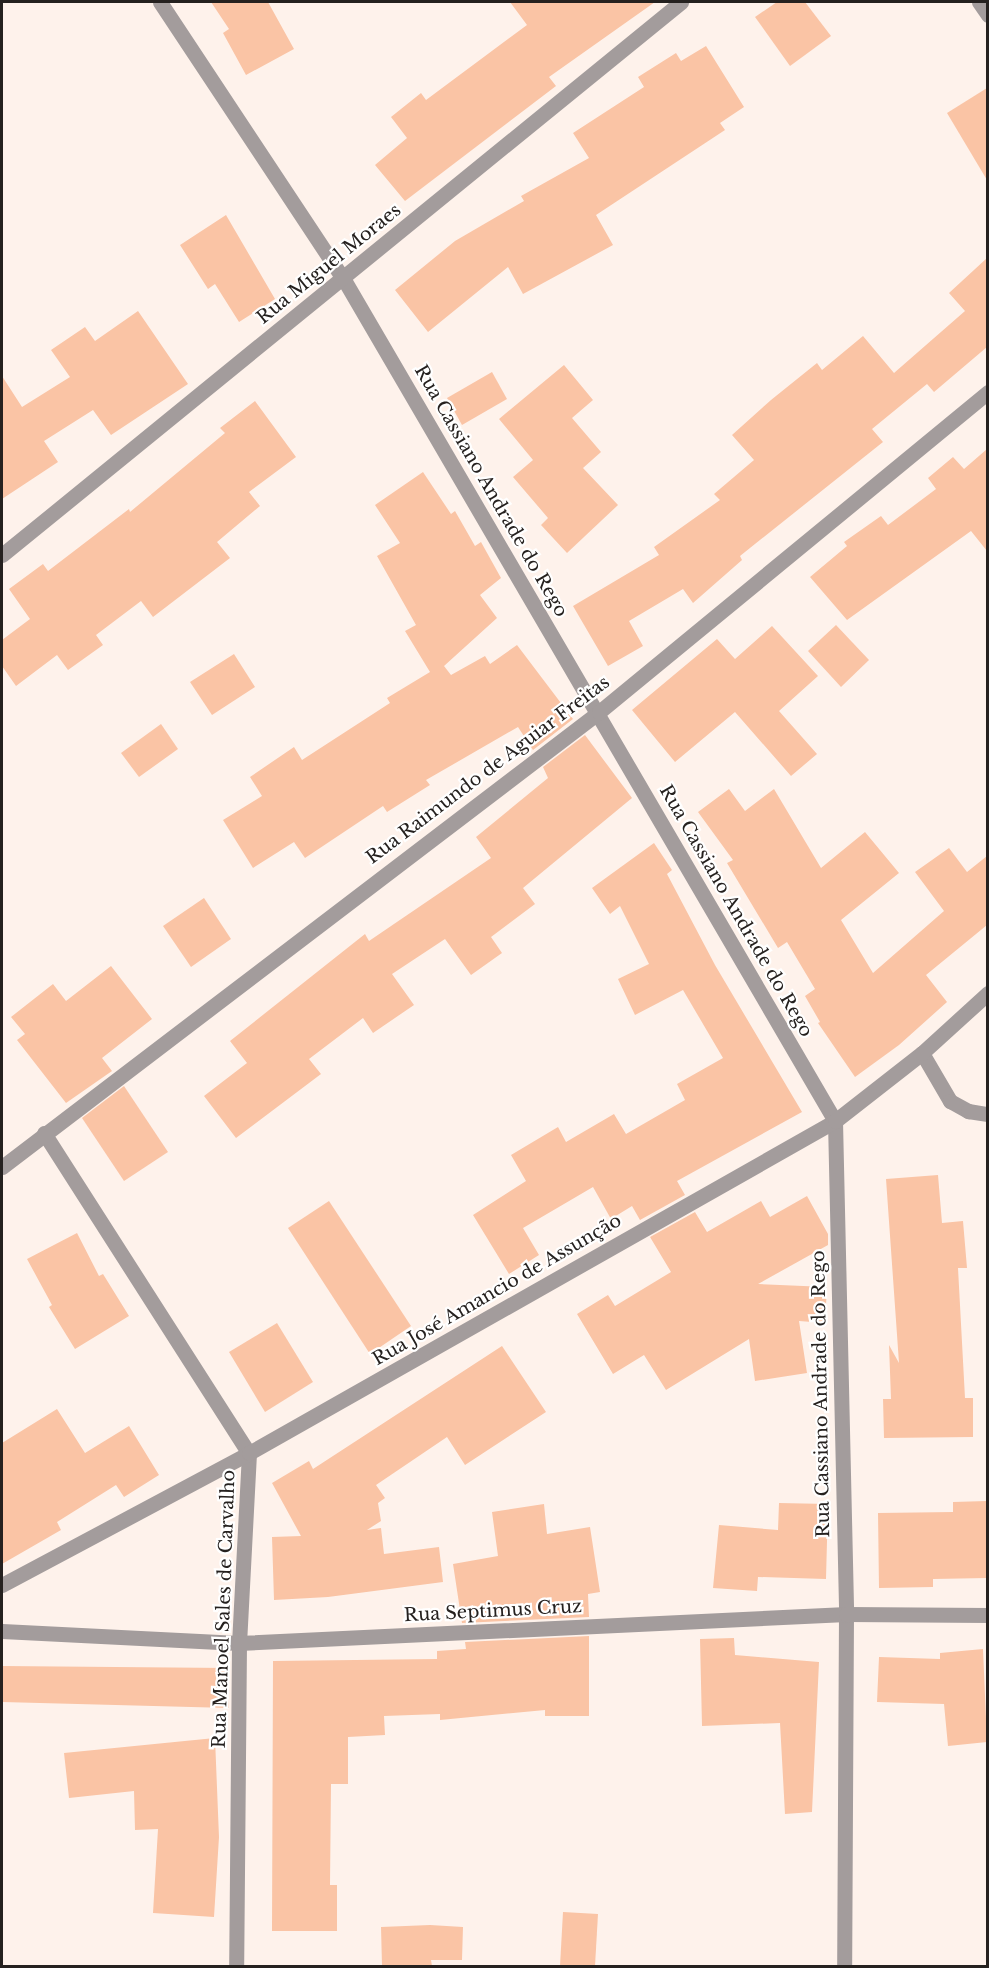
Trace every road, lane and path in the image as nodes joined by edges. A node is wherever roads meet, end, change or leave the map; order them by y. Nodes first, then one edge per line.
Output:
1 (160, 2) edge
2 (681, 2) edge
3 (980, 2) edge
4 (987, 15) edge
5 (343, 278) junction
6 (987, 392) edge
7 (2, 555) edge
8 (599, 712) junction
9 (987, 993) edge
10 (922, 1053) junction
11 (987, 1114) edge
12 (835, 1121) junction
13 (44, 1132) junction
14 (2, 1167) edge
15 (249, 1453) junction
16 (2, 1585) edge
17 (846, 1614) junction
18 (987, 1615) edge
19 (2, 1631) edge
20 (239, 1643) junction
21 (236, 1966) edge
22 (844, 1966) edge

1 - 5 street, Rua Cassiano Andrade do Rego
2 - 5 street, Rua Miguel Moraes
3 - 4 street
5 - 7 street, Rua Miguel Moraes
5 - 8 street, Rua Cassiano Andrade do Rego
6 - 8 street, Rua Raimundo de Aguiar Freitas
8 - 12 street, Rua Cassiano Andrade do Rego
8 - 13 street, Rua Raimundo de Aguiar Freitas
9 - 10 street, Rua José Amancio de Assunção
10 - 11 street
10 - 12 street, Rua José Amancio de Assunção
12 - 15 street, Rua José Amancio de Assunção
12 - 17 street, Rua Cassiano Andrade do Rego
13 - 14 street, Rua Raimundo de Aguiar Freitas
13 - 15 street, Rua Manoel Sales de Carvalho
15 - 16 street, Rua José Amancio de Assunção
15 - 20 street, Rua Manoel Sales de Carvalho
17 - 18 street, Rua Septimus Cruz
17 - 20 street, Rua Septimus Cruz
17 - 22 street, Rua Cassiano Andrade do Rego
19 - 20 street, Rua Septimus Cruz
20 - 21 street, Rua Manoel Sales de Carvalho

